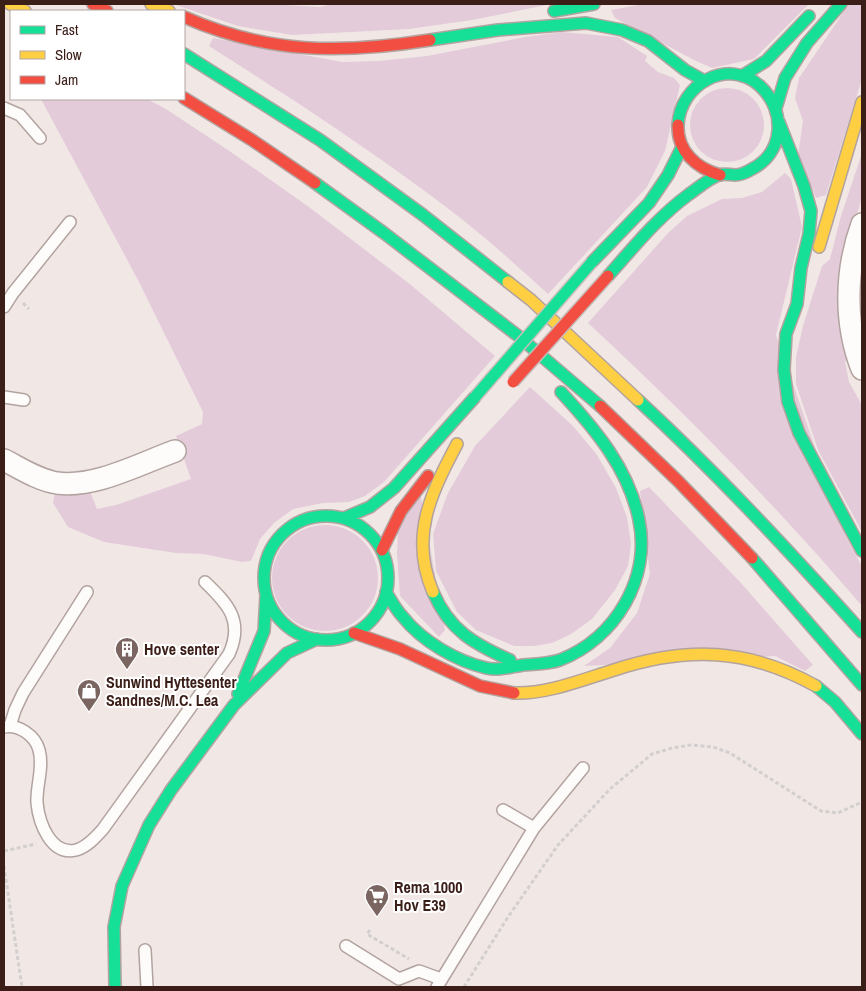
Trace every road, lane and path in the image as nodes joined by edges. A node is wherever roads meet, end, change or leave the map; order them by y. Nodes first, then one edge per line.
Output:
1 (10, 4) edge
2 (93, 4) edge
3 (152, 4) edge
4 (594, 4) edge
5 (820, 4) edge
6 (841, 4) edge
7 (23, 10) edge
8 (105, 10) edge
9 (167, 10) edge
10 (185, 18) edge
11 (498, 30) junction
12 (185, 55) edge
13 (742, 76) junction
14 (704, 80) junction
15 (185, 99) edge
16 (862, 102) edge
17 (4, 108) edge
18 (776, 108) junction
19 (779, 122) junction
20 (40, 138) dead end
21 (682, 147) junction
22 (720, 175) junction
23 (70, 222) dead end
24 (862, 224) edge
25 (475, 303) junction
26 (797, 304) junction
27 (4, 307) edge
28 (862, 369) edge
29 (541, 372) dead end
30 (554, 385) dead end
31 (508, 387) dead end
32 (4, 397) edge
33 (24, 400) dead end
34 (175, 451) dead end
35 (4, 460) edge
36 (344, 518) junction
37 (382, 550) junction
38 (862, 551) edge
39 (205, 582) dead end
40 (87, 592) dead end
41 (386, 592) junction
42 (266, 595) junction
43 (862, 632) edge
44 (354, 633) junction
45 (317, 640) junction
46 (522, 666) junction
47 (862, 685) edge
48 (234, 705) junction
49 (7, 726) edge
50 (862, 734) edge
51 (583, 768) dead end
52 (862, 802) edge
53 (504, 810) dead end
54 (534, 828) junction
55 (52, 841) junction
56 (4, 850) edge
57 (4, 866) edge
58 (370, 930) dead end
59 (346, 946) dead end
60 (145, 950) dead end
61 (419, 971) junction
62 (439, 983) edge
63 (22, 987) edge
64 (114, 987) edge
65 (147, 987) edge
66 (464, 987) edge

1 - 7 main road
2 - 8 main road
3 - 9 main road
4 - 11 main road
5 - 13 main road
6 - 18 main road
10 - 11 main road
11 - 14 main road
12 - 43 main road
13 - 14 main road
13 - 18 main road
14 - 21 main road
15 - 25 main road
16 - 26 main road
17 - 20 lane
18 - 19 main road
19 - 22 main road
19 - 26 main road
21 - 22 main road
21 - 36 main road, bridge
22 - 31 main road, bridge
23 - 27 lane
24 - 28 street
25 - 29 main road
25 - 47 main road
26 - 38 main road
30 - 46 main road
32 - 33 lane
34 - 35 street
36 - 37 main road
36 - 42 main road
37 - 41 main road
37 - 46 main road
39 - 55 lane
40 - 49 lane
41 - 44 main road
41 - 46 main road
42 - 45 main road
42 - 48 main road
44 - 45 main road
44 - 50 main road
45 - 48 main road
48 - 64 main road
49 - 55 lane
51 - 54 lane
52 - 66 path
53 - 54 lane
54 - 62 lane
55 - 56 path
57 - 63 path
58 - 61 path
59 - 61 lane
60 - 65 lane
61 - 62 lane

